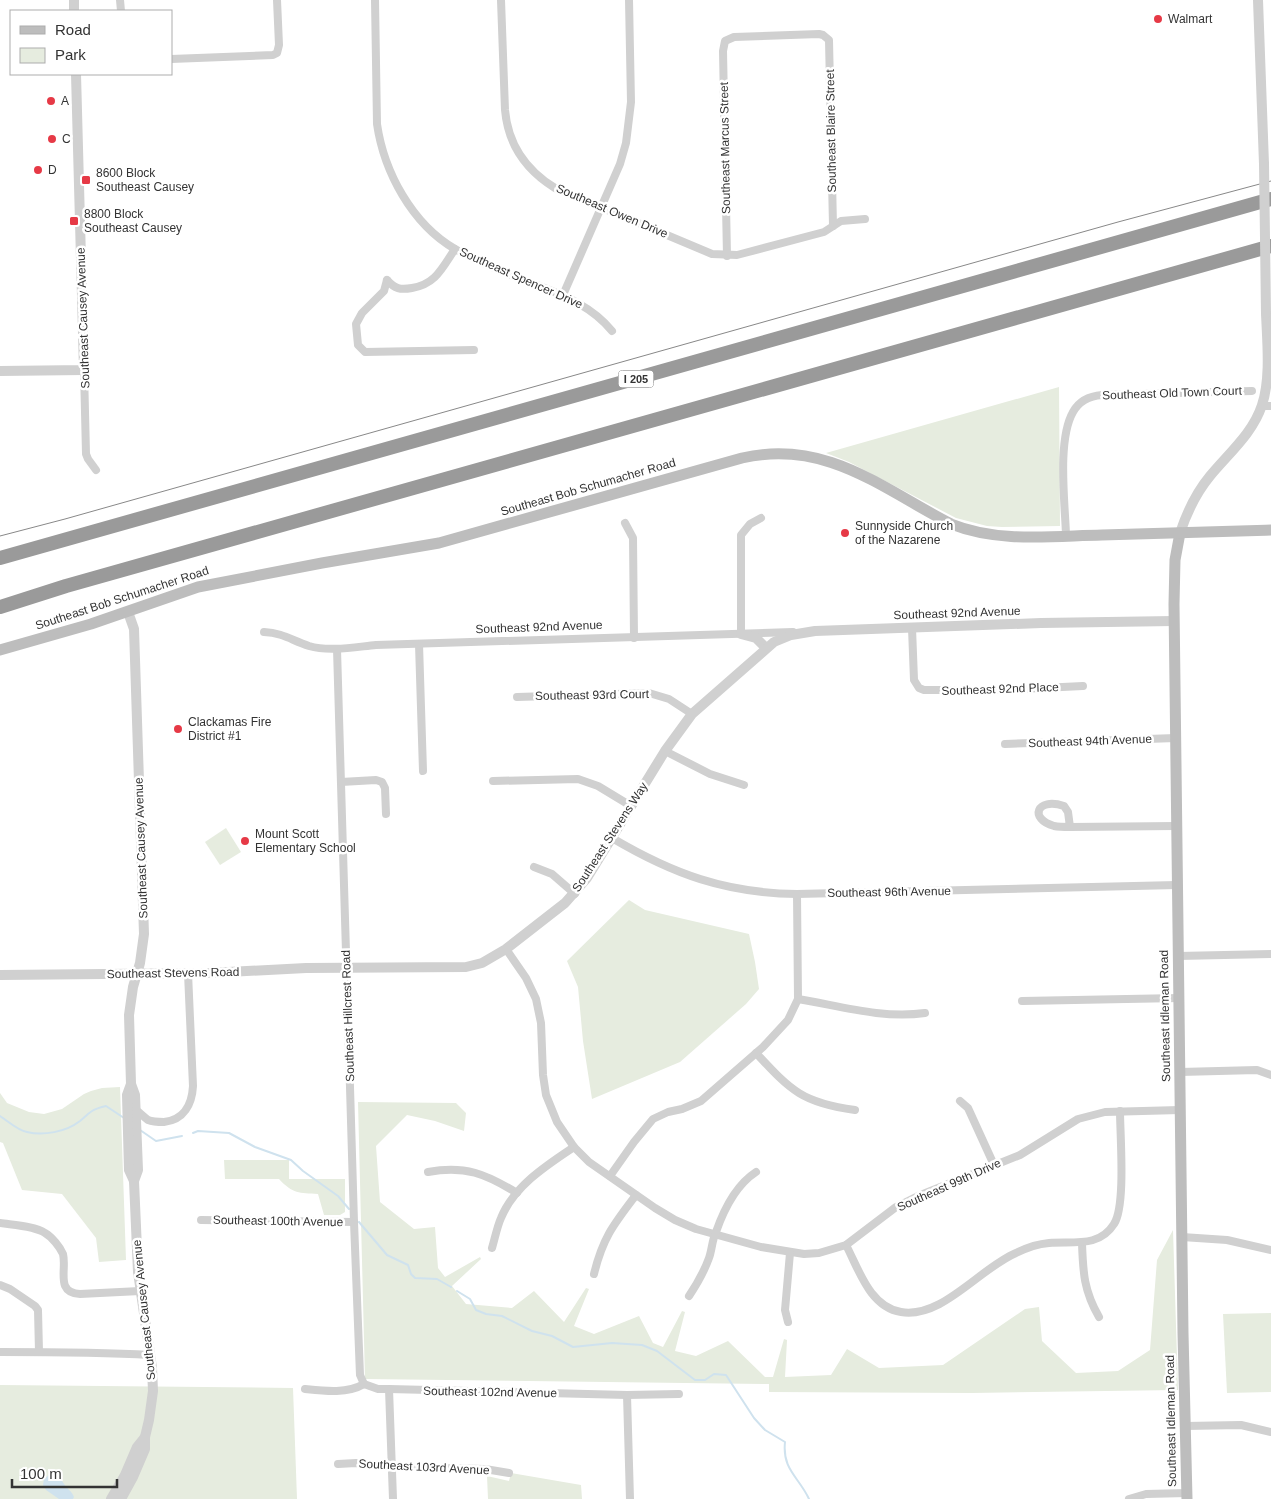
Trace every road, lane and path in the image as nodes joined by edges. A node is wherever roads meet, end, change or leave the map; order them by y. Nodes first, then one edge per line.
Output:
1 (277, 0) edge
2 (375, 0) edge
3 (502, 0) edge
4 (629, 0) edge
5 (1258, 0) edge
6 (826, 36) joint
7 (172, 58) edge
8 (76, 75) edge
9 (1271, 199) edge
10 (601, 208) junction
11 (865, 219) dead end
12 (833, 226) junction
13 (1271, 246) edge
14 (455, 249) junction
15 (727, 256) junction
16 (563, 295) junction
17 (612, 331) dead end
18 (1269, 344) edge
19 (474, 350) dead end
20 (84, 370) junction
21 (0, 371) edge
22 (1252, 391) dead end
23 (1267, 406) edge
24 (96, 470) dead end
25 (761, 518) dead end
26 (625, 523) dead end
27 (1271, 530) edge
28 (1180, 533) junction
29 (1066, 535) junction
30 (0, 558) edge
31 (1, 607) edge
32 (128, 612) junction
33 (1174, 621) junction
34 (912, 628) junction
35 (264, 632) dead end
36 (804, 632) junction
37 (741, 634) junction
38 (634, 638) junction
39 (419, 644) junction
40 (337, 648) junction
41 (766, 648) junction
42 (0, 650) edge
43 (1083, 686) dead end
44 (517, 697) dead end
45 (692, 714) junction
46 (1176, 738) junction
47 (1005, 744) dead end
48 (665, 751) junction
49 (423, 771) dead end
50 (493, 781) dead end
51 (341, 782) junction
52 (744, 785) dead end
53 (631, 806) junction
54 (386, 814) dead end
55 (1176, 826) junction
56 (1070, 827) dead end
57 (612, 838) junction
58 (534, 867) dead end
59 (1177, 885) junction
60 (575, 894) junction
61 (797, 894) junction
62 (506, 949) junction
63 (1271, 954) edge
64 (1178, 956) junction
65 (346, 968) junction
66 (188, 973) junction
67 (137, 974) junction
68 (0, 975) edge
69 (1179, 998) junction
70 (798, 999) junction
71 (1022, 1001) dead end
72 (925, 1013) dead end
73 (756, 1053) junction
74 (1180, 1072) junction
75 (1271, 1075) edge
76 (960, 1100) dead end
77 (855, 1110) dead end
78 (1180, 1110) junction
79 (1120, 1111) junction
80 (133, 1112) junction
81 (574, 1147) junction
82 (994, 1165) junction
83 (428, 1172) dead end
84 (756, 1172) dead end
85 (610, 1176) junction
86 (134, 1181) junction
87 (517, 1193) junction
88 (636, 1195) junction
89 (201, 1220) dead end
90 (354, 1222) junction
91 (0, 1223) edge
92 (715, 1233) junction
93 (1182, 1238) junction
94 (1082, 1243) junction
95 (846, 1245) junction
96 (492, 1248) dead end
97 (1271, 1250) edge
98 (790, 1253) junction
99 (594, 1274) dead end
100 (0, 1285) edge
101 (140, 1291) junction
102 (689, 1296) dead end
103 (1099, 1317) dead end
104 (788, 1322) dead end
105 (0, 1352) edge
106 (40, 1352) junction
107 (150, 1355) junction
108 (364, 1384) junction
109 (305, 1389) dead end
110 (389, 1389) junction
111 (679, 1394) dead end
112 (627, 1395) junction
113 (1185, 1426) junction
114 (1271, 1432) edge
115 (145, 1437) junction
116 (338, 1464) dead end
117 (392, 1467) junction
118 (509, 1473) dead end
119 (1187, 1496) edge
120 (111, 1499) edge
121 (121, 1499) edge
122 (394, 1499) edge
123 (630, 1499) edge
124 (1129, 1499) edge

1 - 7 street
2 - 14 street, Southeast Spencer Drive
3 - 10 street, Southeast Owen Drive
4 - 10 street
5 - 18 street, bridge
6 - 12 street, Southeast Blaire Street
6 - 15 street, Southeast Marcus Street
8 - 20 street, Southeast Causey Avenue
9 - 30 highway, I 205
10 - 15 street, Southeast Owen Drive
10 - 16 street
11 - 12 street, Southeast Owen Drive
12 - 15 street, Southeast Owen Drive
13 - 31 highway
14 - 16 street, Southeast Spencer Drive
14 - 19 street
16 - 17 street, Southeast Spencer Drive
18 - 23 street
20 - 21 street
20 - 24 street, Southeast Causey Avenue
22 - 29 street, Southeast Old Town Court
23 - 28 street
25 - 37 street
26 - 38 street
27 - 28 main road
28 - 29 main road, Southeast Bob Schumacher Road
28 - 33 main road, Southeast Idleman Road
29 - 32 main road, Southeast Bob Schumacher Road
32 - 42 main road, Southeast Bob Schumacher Road
32 - 67 street, Southeast Causey Avenue
33 - 34 street, Southeast 92nd Avenue
33 - 46 main road, Southeast Idleman Road
34 - 36 street, Southeast 92nd Avenue
34 - 43 street, Southeast 92nd Place
35 - 40 street, Southeast 92nd Avenue
36 - 37 street, Southeast 92nd Avenue
36 - 41 street, Southeast Stevens Way
37 - 38 street, Southeast 92nd Avenue
37 - 41 street, Southeast 92nd Avenue
38 - 39 street, Southeast 92nd Avenue
39 - 40 street, Southeast 92nd Avenue
39 - 49 street
40 - 51 street, Southeast Hillcrest Road
41 - 45 street, Southeast Stevens Way
44 - 45 street, Southeast 93rd Court
45 - 48 street, Southeast Stevens Way
46 - 47 street, Southeast 94th Avenue
46 - 55 main road, Southeast Idleman Road
48 - 52 street
48 - 53 street, Southeast Stevens Way
50 - 53 street
51 - 54 street
51 - 65 street, Southeast Hillcrest Road
53 - 57 street, Southeast Stevens Way
55 - 56 street
55 - 59 main road, Southeast Idleman Road
57 - 60 street, Southeast Stevens Way
57 - 61 street, Southeast 96th Avenue
58 - 60 street
59 - 61 street, Southeast 96th Avenue
59 - 64 main road, Southeast Idleman Road
60 - 62 street, Southeast Stevens Way
61 - 70 street
62 - 65 street, Southeast Stevens Way
62 - 81 street, Southeast 99th Drive
63 - 64 street
64 - 69 main road, Southeast Idleman Road
65 - 66 street, Southeast Stevens Road
65 - 90 street, Southeast Hillcrest Road
66 - 67 street, Southeast Stevens Road
66 - 80 street
67 - 68 street, Southeast Stevens Road
67 - 80 street, Southeast Causey Avenue
69 - 71 street
69 - 74 main road, Southeast Idleman Road
70 - 72 street
70 - 73 street
73 - 77 street
73 - 85 street
74 - 75 street
74 - 78 main road, Southeast Idleman Road
76 - 82 street
78 - 79 street, Southeast 99th Drive
78 - 93 main road, Southeast Idleman Road
79 - 82 street, Southeast 99th Drive
79 - 94 street
80 - 86 street, Southeast Causey Avenue
80 - 86 street, Southeast Causey Avenue
81 - 85 street, Southeast 99th Drive
81 - 87 street
82 - 95 street, Southeast 99th Drive
83 - 87 street
84 - 92 street
85 - 88 street, Southeast 99th Drive
86 - 101 street, Southeast Causey Avenue
87 - 96 street
88 - 92 street, Southeast 99th Drive
88 - 99 street
89 - 90 street, Southeast 100th Avenue
90 - 108 street, Southeast Hillcrest Road
91 - 101 street
92 - 98 street, Southeast 99th Drive
92 - 102 street
93 - 97 street
93 - 113 main road, Southeast Idleman Road
94 - 95 street
94 - 103 street
95 - 98 street, Southeast 99th Drive
98 - 104 street
100 - 106 street
101 - 107 street, Southeast Causey Avenue
105 - 106 street
106 - 107 street
107 - 115 street, Southeast Causey Avenue
108 - 109 street, Southeast 102nd Avenue
108 - 110 street, Southeast 102nd Avenue
110 - 112 street, Southeast 102nd Avenue
110 - 117 street
111 - 112 street, Southeast 102nd Avenue
112 - 123 street
113 - 114 street
113 - 119 main road, Southeast Idleman Road
115 - 120 street, Southeast Causey Avenue
115 - 121 street, Southeast Causey Avenue
116 - 117 street, Southeast 103rd Avenue
117 - 118 street, Southeast 103rd Avenue
117 - 122 street
119 - 124 street

